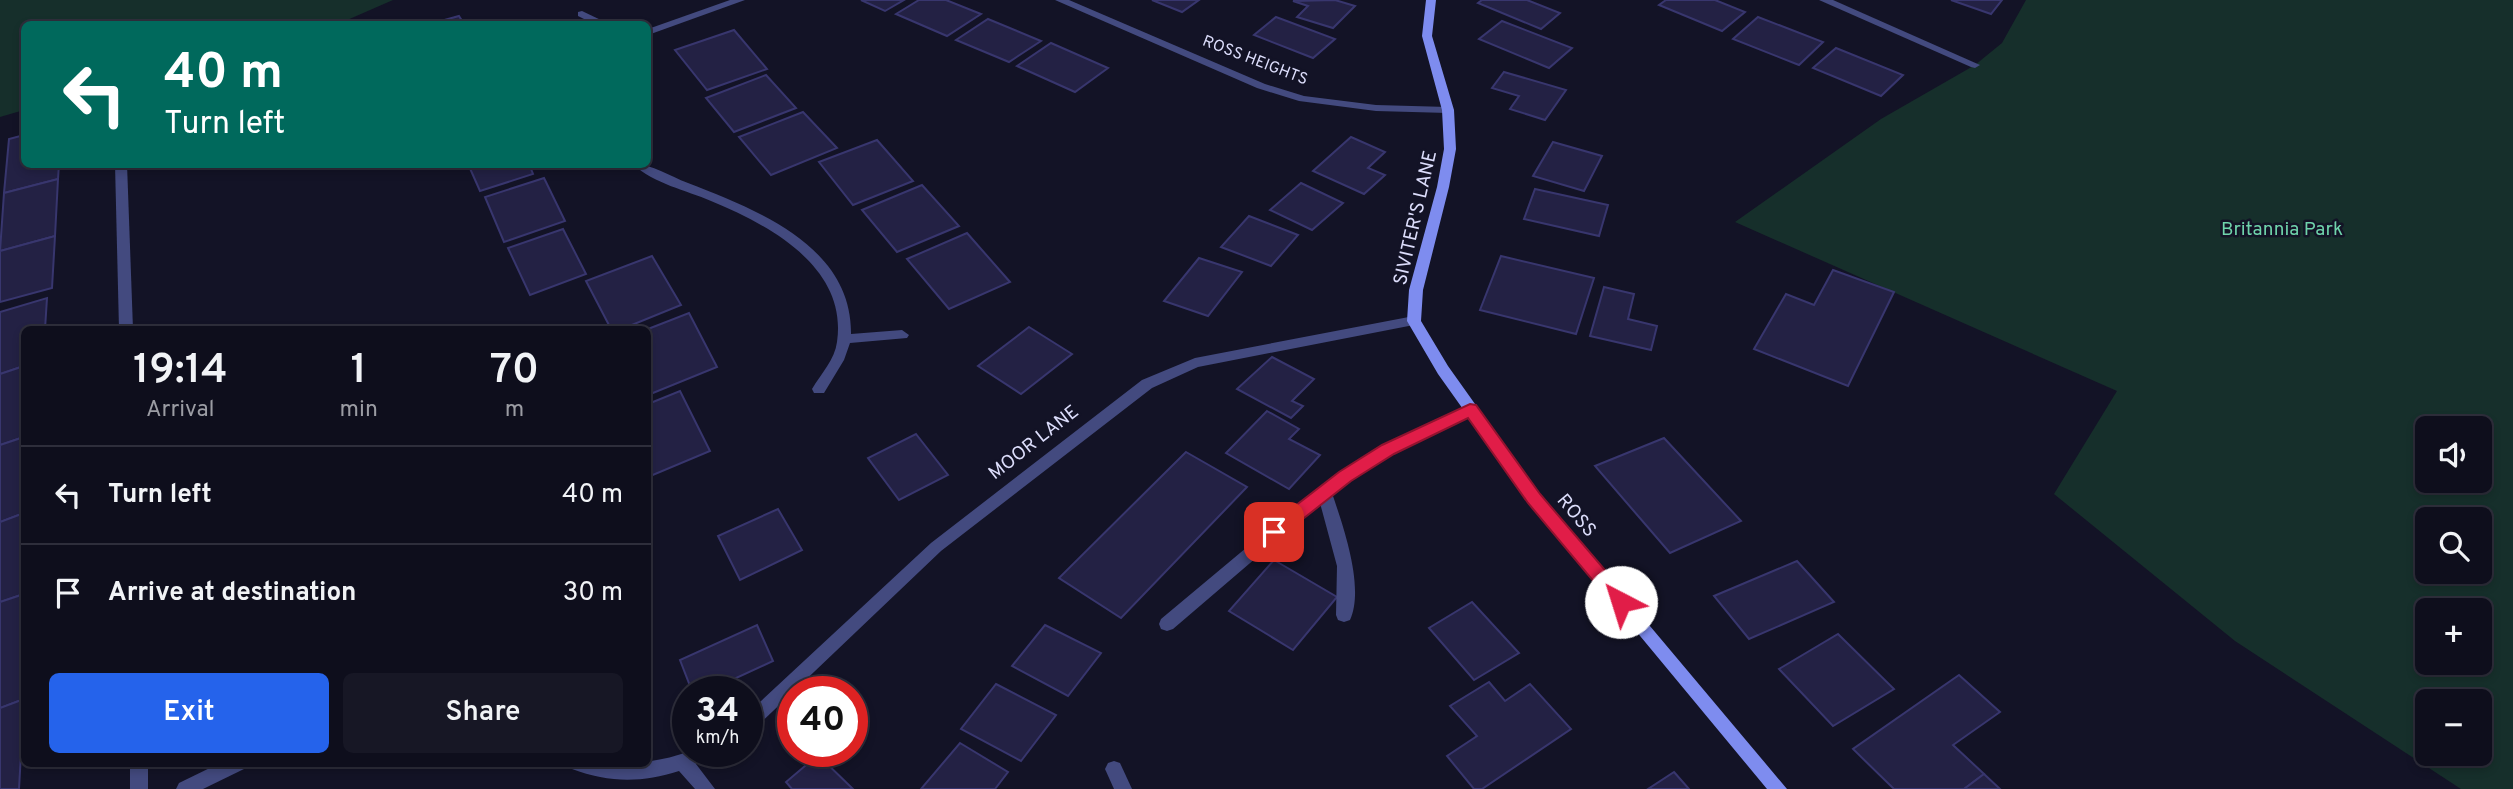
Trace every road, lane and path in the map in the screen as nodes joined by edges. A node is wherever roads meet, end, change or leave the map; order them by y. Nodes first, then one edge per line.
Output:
1 (740, 0) edge
2 (1060, 0) edge
3 (1431, 0) edge
4 (1824, 0) edge
5 (582, 14) dead end
6 (595, 21) edge
7 (651, 31) edge
8 (1975, 65) dead end
9 (1448, 110) junction
10 (121, 168) edge
11 (648, 168) edge
12 (1414, 321) junction
13 (125, 326) edge
14 (902, 335) dead end
15 (845, 339) junction
16 (819, 389) dead end
17 (1470, 410) junction
18 (1324, 491) junction
19 (1344, 615) dead end
20 (1167, 624) dead end
21 (763, 710) edge
22 (672, 765) edge
23 (139, 767) edge
24 (230, 767) edge
25 (592, 767) edge
26 (687, 767) edge
27 (1114, 769) dead end
28 (139, 789) edge
29 (185, 789) edge
30 (706, 789) edge
31 (1124, 789) edge
32 (1778, 789) edge

1 - 7 street
2 - 9 street, ROSS HEIGHTS
3 - 9 street, SIVITER'S LANE
4 - 8 street
5 - 6 street
9 - 12 street, SIVITER'S LANE
10 - 13 street
11 - 15 street
12 - 17 street, ROSS
12 - 21 street, MOOR LANE
14 - 15 street
15 - 16 street
17 - 18 street
17 - 32 street, ROSS
18 - 19 street
18 - 20 street
22 - 25 street
23 - 28 street
24 - 29 street
26 - 30 street
27 - 31 street

